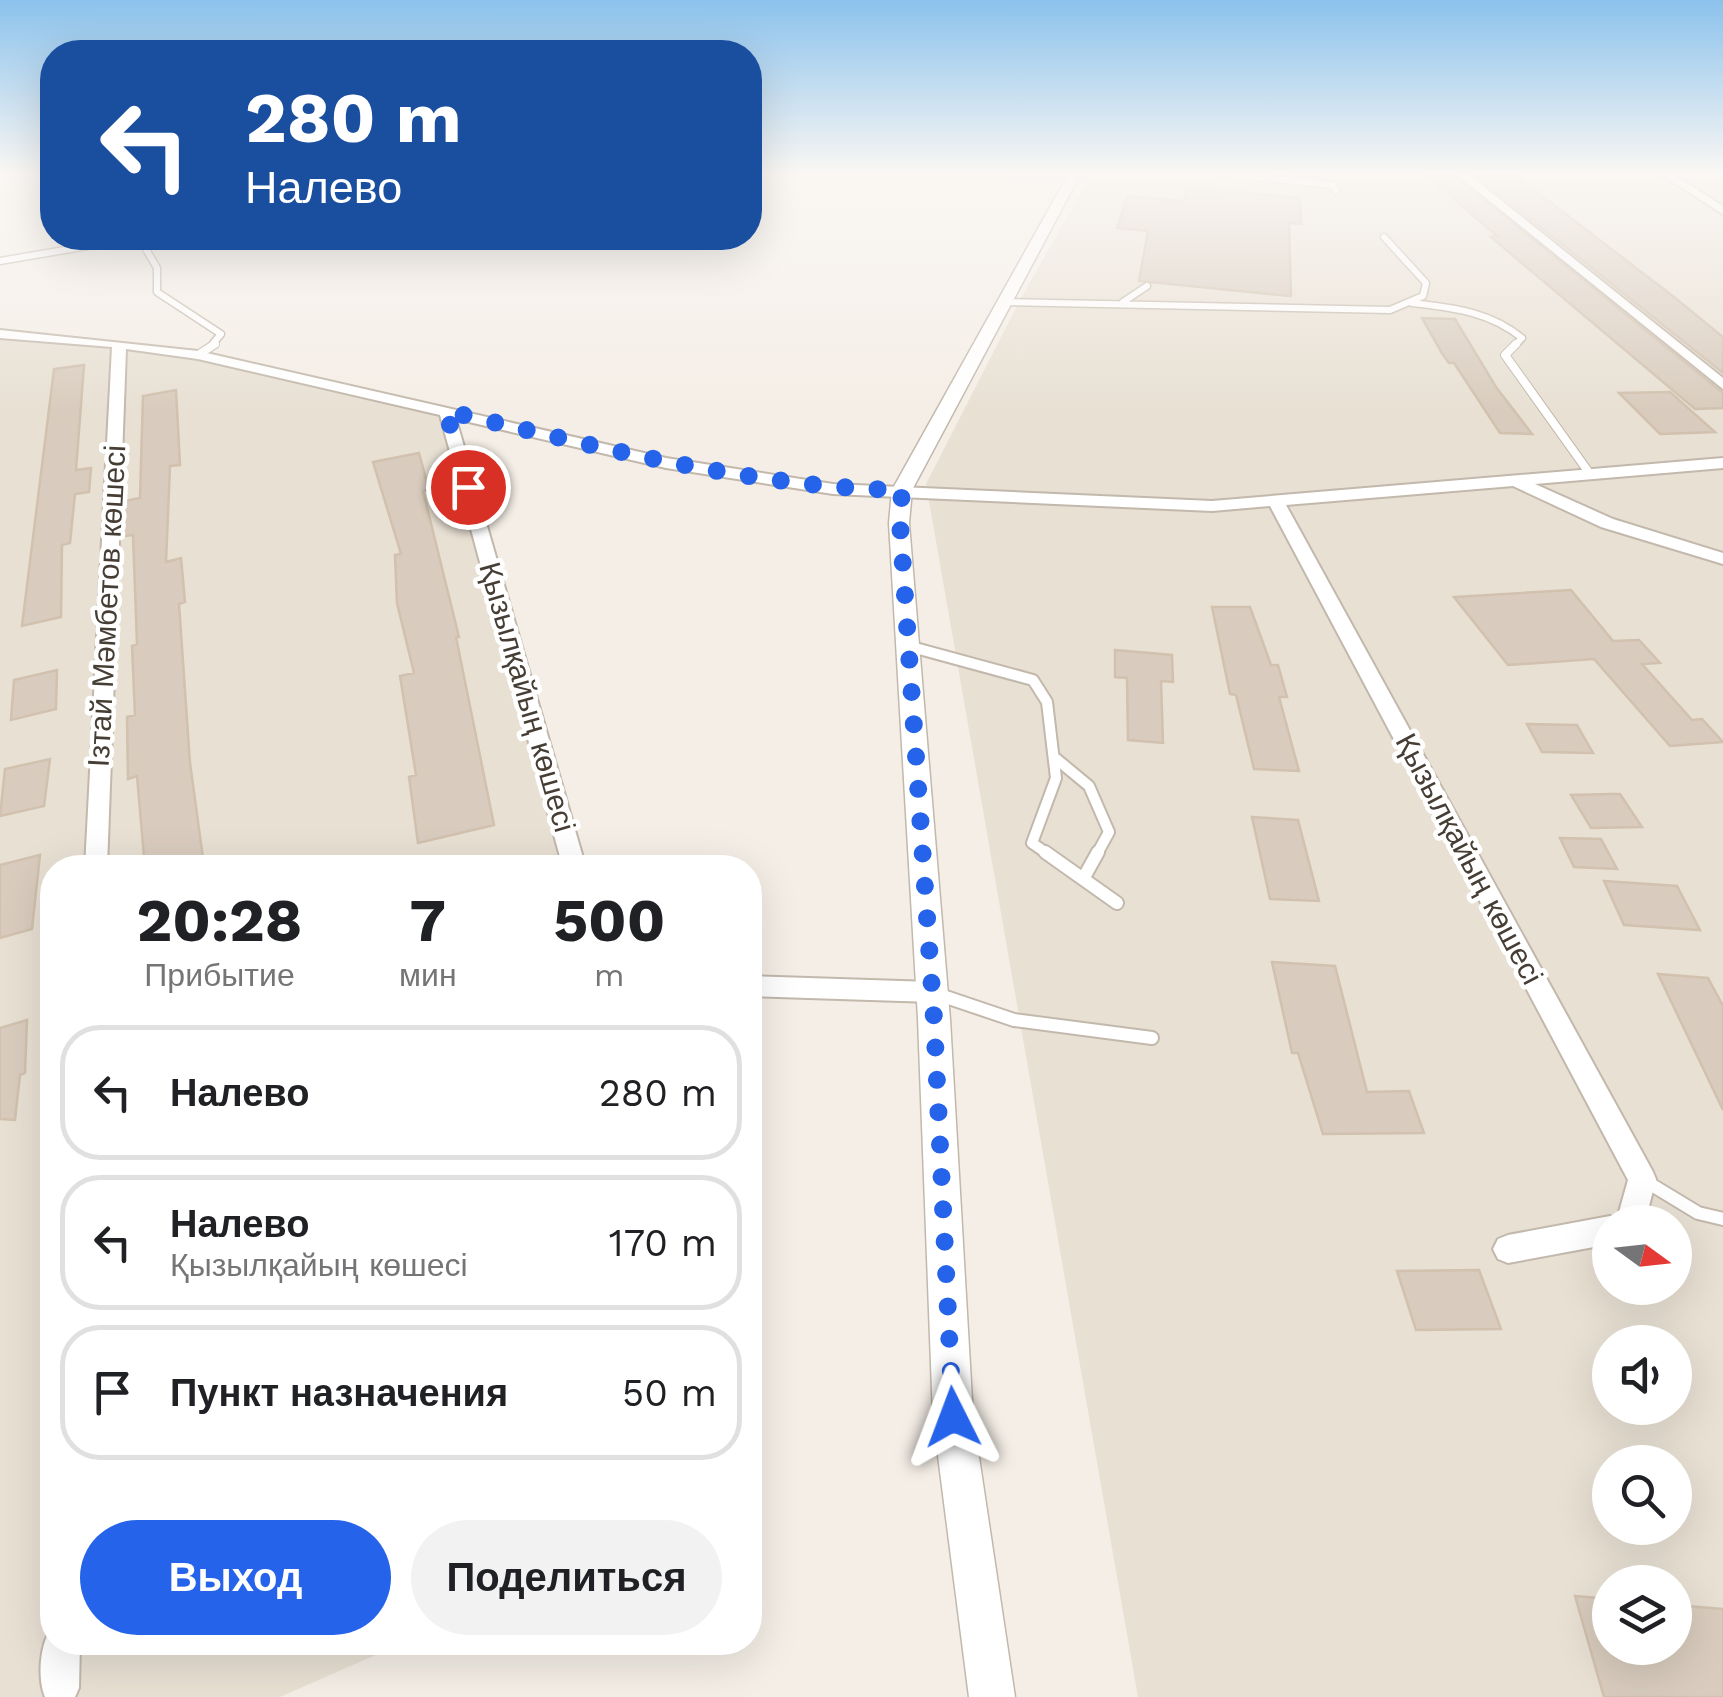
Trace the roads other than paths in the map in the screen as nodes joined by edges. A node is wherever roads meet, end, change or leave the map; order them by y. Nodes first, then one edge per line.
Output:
1 (49, 252) edge
2 (148, 252) edge
3 (1032, 252) edge
4 (1400, 252) edge
5 (1558, 252) edge
6 (0, 260) edge
7 (1147, 286) dead end
8 (1005, 302) junction
9 (1412, 303) junction
10 (1119, 304) junction
11 (0, 334) edge
12 (119, 344) junction
13 (198, 356) junction
14 (1723, 386) edge
15 (446, 411) junction
16 (1723, 463) edge
17 (1590, 474) junction
18 (1515, 480) junction
19 (902, 490) junction
20 (1275, 500) junction
21 (1723, 559) edge
22 (908, 646) junction
23 (1054, 757) junction
24 (97, 855) edge
25 (571, 855) edge
26 (1083, 878) junction
27 (1118, 904) dead end
28 (762, 986) edge
29 (932, 992) junction
30 (1152, 1038) dead end
31 (1642, 1179) junction
32 (1635, 1205) edge
33 (1723, 1219) edge
34 (1592, 1233) edge
35 (1508, 1249) dead end
36 (60, 1655) edge
37 (56, 1692) edge
38 (992, 1697) edge

1 - 6 lane
2 - 13 lane
3 - 8 street
4 - 9 lane
5 - 14 street
7 - 10 lane
8 - 10 lane
8 - 19 street
9 - 10 lane
9 - 17 lane
11 - 12 street
12 - 13 street
12 - 24 street, Ізтай Мәмбетов көшесі
13 - 15 street
15 - 19 street
15 - 25 street, Қызылқайың көшесі
16 - 17 street
17 - 18 street
18 - 20 street
18 - 21 street
19 - 20 street
19 - 22 street
20 - 31 street, Қызылқайың көшесі
22 - 23 lane
22 - 29 street
23 - 26 lane
23 - 26 lane
26 - 27 lane
28 - 29 street
29 - 30 lane
29 - 38 street
31 - 32 street
31 - 33 lane
34 - 35 street
36 - 37 street

